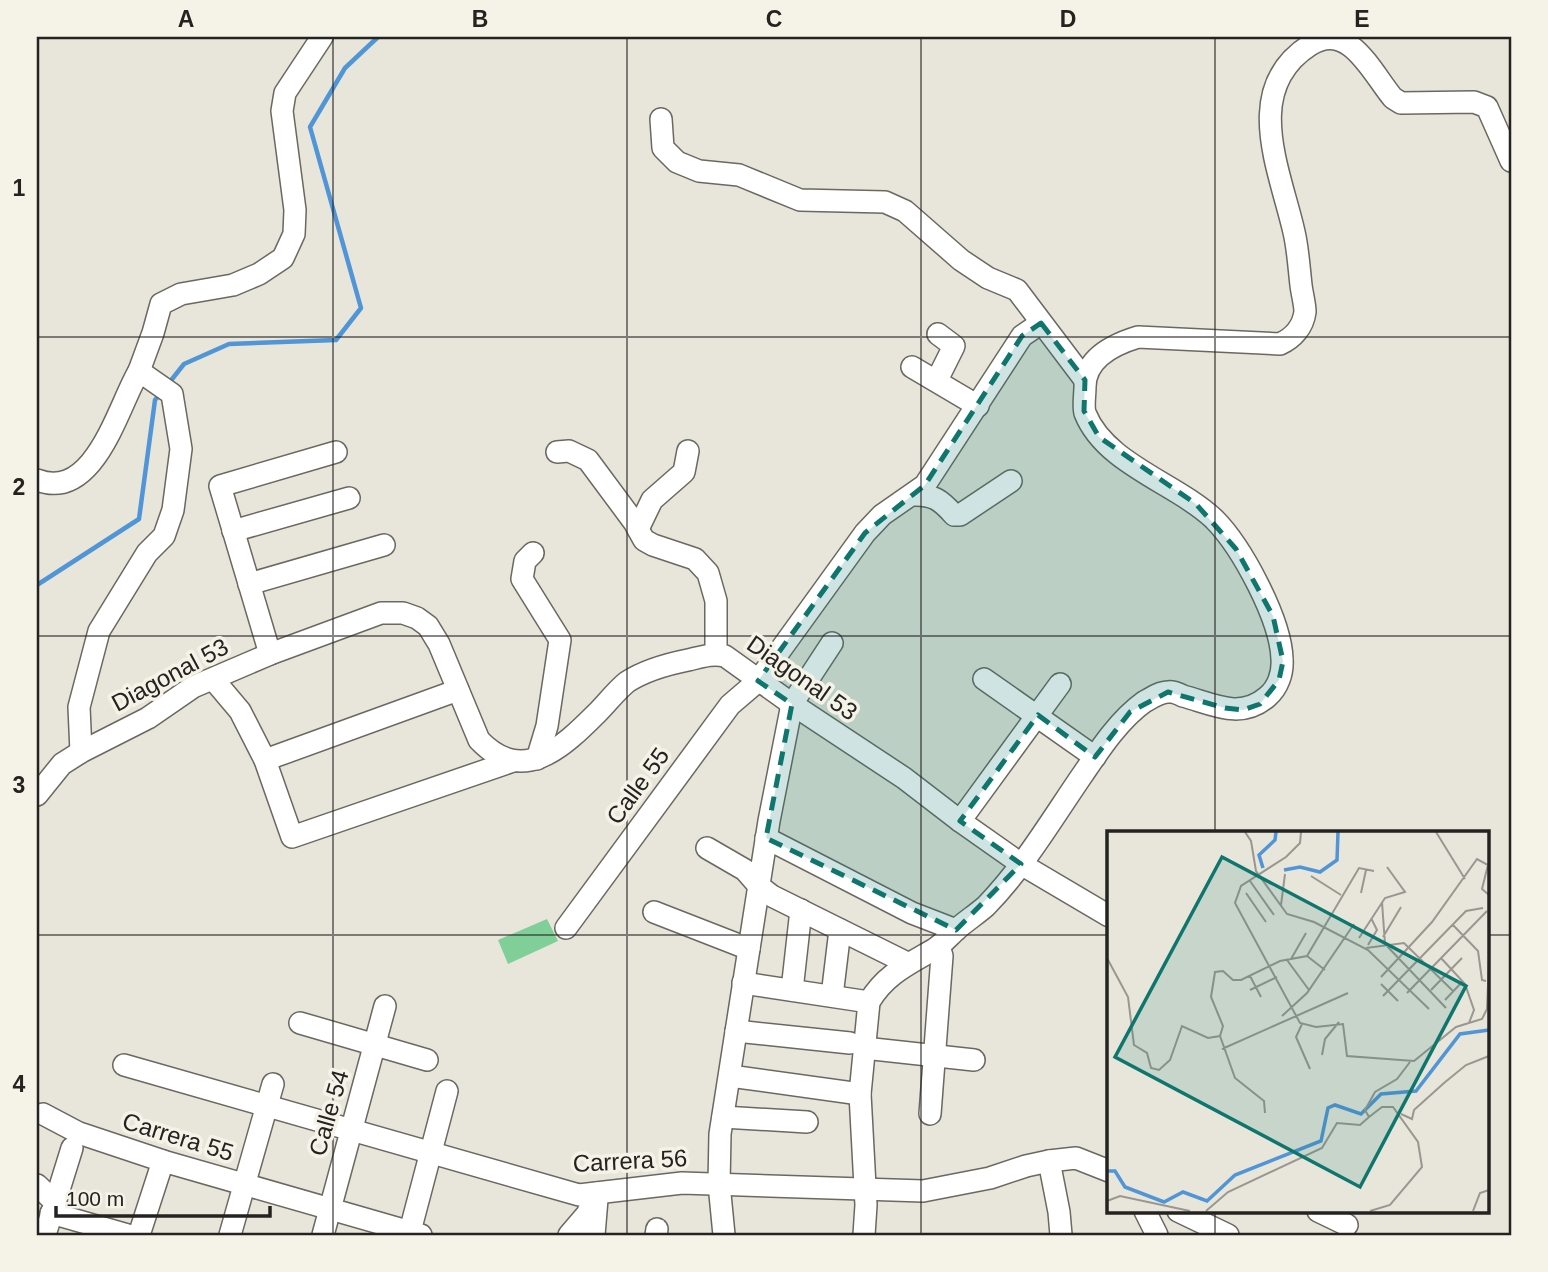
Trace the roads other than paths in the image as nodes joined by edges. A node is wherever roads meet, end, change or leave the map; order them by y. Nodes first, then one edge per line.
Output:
1 (322, 37) edge
2 (661, 119) dead end
3 (1511, 161) edge
4 (1041, 323) junction
5 (938, 334) dead end
6 (912, 367) dead end
7 (145, 375) junction
8 (937, 380) junction
9 (1085, 380) junction
10 (978, 406) junction
11 (688, 451) dead end
12 (336, 452) dead end
13 (557, 452) dead end
14 (37, 480) edge
15 (1012, 481) dead end
16 (912, 495) junction
17 (349, 498) dead end
18 (638, 529) junction
19 (233, 531) junction
20 (384, 545) dead end
21 (533, 553) dead end
22 (249, 584) junction
23 (832, 643) dead end
24 (270, 654) junction
25 (716, 654) junction
26 (213, 679) junction
27 (984, 679) dead end
28 (758, 681) junction
29 (1060, 684) dead end
30 (458, 690) junction
31 (792, 704) junction
32 (1038, 715) junction
33 (81, 752) junction
34 (1095, 757) junction
35 (537, 759) junction
36 (265, 760) junction
37 (513, 761) junction
38 (37, 795) edge
39 (960, 821) junction
40 (766, 838) junction
41 (706, 848) dead end
42 (1021, 864) junction
43 (759, 886) junction
44 (802, 910) junction
45 (654, 912) dead end
46 (1107, 915) edge
47 (566, 928) dead end
48 (840, 930) junction
49 (957, 930) junction
50 (939, 946) junction
51 (749, 949) junction
52 (907, 963) junction
53 (743, 983) junction
54 (792, 990) junction
55 (832, 996) junction
56 (869, 1002) junction
57 (385, 1006) dead end
58 (300, 1023) dead end
59 (736, 1031) junction
60 (857, 1045) junction
61 (375, 1046) junction
62 (934, 1055) junction
63 (427, 1060) dead end
64 (974, 1060) dead end
65 (124, 1065) dead end
66 (730, 1076) junction
67 (272, 1084) dead end
68 (447, 1091) dead end
69 (860, 1094) junction
70 (267, 1106) junction
71 (43, 1114) dead end
72 (930, 1114) dead end
73 (723, 1117) junction
74 (807, 1122) dead end
75 (350, 1130) junction
76 (72, 1149) dead end
77 (430, 1153) junction
78 (163, 1161) junction
79 (1049, 1161) junction
80 (1107, 1170) edge
81 (719, 1184) junction
82 (37, 1185) edge
83 (244, 1186) junction
84 (864, 1189) junction
85 (597, 1193) junction
86 (53, 1208) junction
87 (330, 1209) junction
88 (1145, 1212) edge
89 (1180, 1212) edge
90 (1320, 1212) edge
91 (1348, 1224) edge
92 (413, 1234) edge
93 (45, 1235) edge
94 (128, 1235) edge
95 (139, 1235) edge
96 (230, 1235) edge
97 (323, 1235) edge
98 (569, 1235) edge
99 (594, 1235) edge
100 (724, 1235) edge
101 (864, 1235) edge
102 (1060, 1235) edge
103 (1157, 1235) edge
104 (1228, 1235) edge

1 - 7 street
2 - 4 street
3 - 9 street
4 - 9 street
4 - 10 street, Calle 55
5 - 8 street
6 - 8 street
7 - 14 street
7 - 33 street
8 - 10 street
9 - 34 street
10 - 16 street, Calle 55
11 - 18 street
12 - 19 street
13 - 18 street
15 - 16 street
16 - 28 street, Calle 55
17 - 19 street
18 - 25 street
19 - 22 street
20 - 22 street
21 - 35 street
22 - 24 street
23 - 31 street
24 - 26 street, Diagonal 53
24 - 30 street, Diagonal 53
25 - 28 street, Diagonal 53
25 - 35 street, Diagonal 53
26 - 33 street, Diagonal 53
26 - 36 street
27 - 32 street
28 - 31 street, Diagonal 53
28 - 47 street, Calle 55
29 - 32 street
30 - 36 street
30 - 37 street, Diagonal 53
31 - 39 street, Diagonal 53
31 - 40 street
32 - 34 street
32 - 39 street
33 - 38 street, Diagonal 53
34 - 42 street
35 - 37 street, Diagonal 53
36 - 37 street
39 - 42 street, Diagonal 53
40 - 43 street
40 - 49 street
41 - 43 street
42 - 46 street, Diagonal 53
42 - 49 street
43 - 44 street
43 - 51 street
44 - 48 street
44 - 54 street
45 - 51 street
48 - 52 street
48 - 55 street
49 - 50 street
50 - 52 street
50 - 62 street
51 - 53 street
52 - 56 street
53 - 54 street
53 - 59 street
54 - 55 street
55 - 56 street
56 - 60 street
57 - 61 street, Calle 54
58 - 61 street
59 - 60 street
59 - 66 street
60 - 62 street
60 - 69 street
61 - 63 street
61 - 75 street, Calle 54
62 - 64 street
62 - 72 street
65 - 70 street, Carrera 56
66 - 69 street
66 - 73 street
67 - 70 street
68 - 77 street
69 - 84 street
70 - 75 street, Carrera 56
70 - 83 street
71 - 78 street, Carrera 55
73 - 74 street
73 - 81 street
75 - 77 street, Carrera 56
75 - 87 street, Calle 54
76 - 86 street
77 - 85 street, Carrera 56
77 - 92 street
78 - 83 street, Carrera 55
78 - 95 street
79 - 80 street, Carrera 56
79 - 84 street, Carrera 56
79 - 102 street
81 - 84 street, Carrera 56
81 - 85 street, Carrera 56
81 - 100 street
82 - 86 street
83 - 87 street, Carrera 55
83 - 96 street
84 - 101 street
85 - 98 street
85 - 99 street
86 - 93 street
86 - 94 street
87 - 92 street, Carrera 55
87 - 97 street, Calle 54
88 - 103 street
89 - 104 street
90 - 91 street

